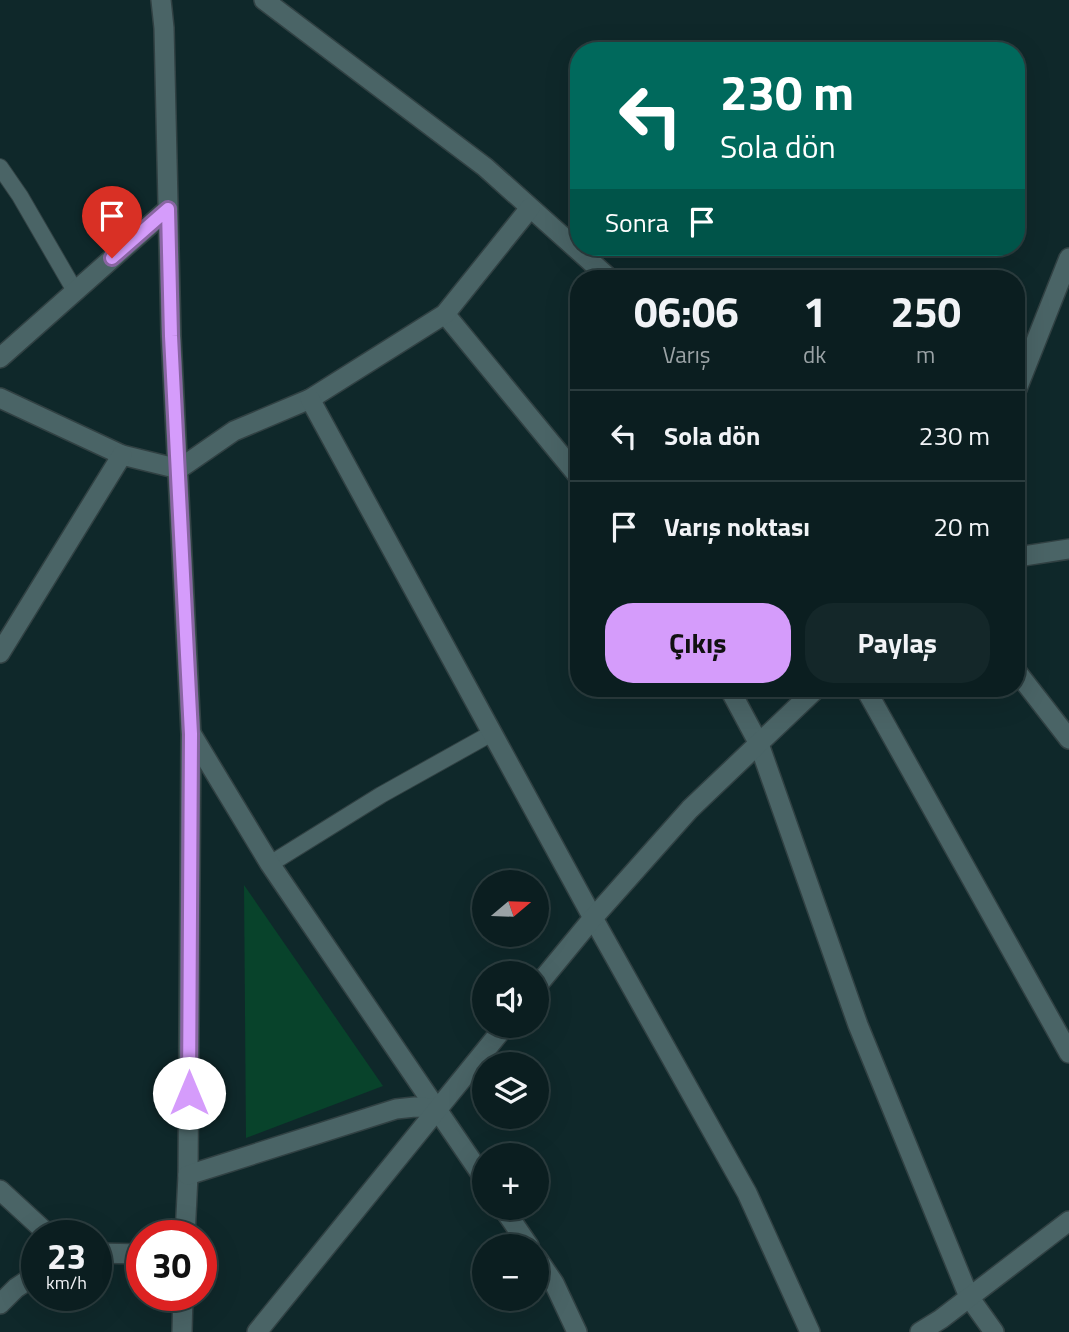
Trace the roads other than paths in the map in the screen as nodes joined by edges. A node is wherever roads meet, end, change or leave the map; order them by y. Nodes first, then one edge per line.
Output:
1 (162, 0) edge
2 (264, 0) edge
3 (0, 167) edge
4 (530, 208) junction
5 (168, 209) junction
6 (570, 243) edge
7 (584, 256) edge
8 (1069, 258) edge
9 (600, 270) edge
10 (75, 291) junction
11 (445, 314) junction
12 (0, 358) edge
13 (1025, 369) edge
14 (0, 398) edge
15 (310, 399) junction
16 (122, 455) junction
17 (570, 466) edge
18 (179, 469) junction
19 (1069, 549) edge
20 (1025, 557) edge
21 (0, 653) edge
22 (1025, 682) edge
23 (734, 697) edge
24 (808, 697) edge
25 (870, 697) edge
26 (492, 733) junction
27 (191, 734) junction
28 (1069, 739) edge
29 (759, 744) junction
30 (270, 864) junction
31 (593, 918) junction
32 (549, 971) edge
33 (495, 1038) edge
34 (1069, 1053) edge
35 (437, 1108) junction
36 (472, 1160) edge
37 (188, 1175) junction
38 (0, 1191) edge
39 (32, 1220) edge
40 (186, 1220) edge
41 (1069, 1222) edge
42 (549, 1276) edge
43 (21, 1284) edge
44 (969, 1297) junction
45 (0, 1304) edge
46 (183, 1311) edge
47 (182, 1332) edge
48 (257, 1332) edge
49 (577, 1332) edge
50 (810, 1332) edge
51 (920, 1332) edge
52 (994, 1332) edge

1 - 5 street
2 - 4 street
3 - 10 lane
4 - 6 street
4 - 11 street
5 - 10 street
5 - 18 street
7 - 9 street
8 - 13 street
10 - 12 street
11 - 15 street
11 - 17 street
14 - 16 street
15 - 18 street
15 - 26 street
16 - 18 street
16 - 21 street
18 - 27 street
19 - 20 street
22 - 28 street
23 - 29 street
24 - 29 street
25 - 34 street
26 - 30 lane
26 - 31 street
27 - 30 street
27 - 37 street
29 - 31 street
29 - 44 street
30 - 35 street
31 - 32 street
31 - 50 street
33 - 35 street
35 - 36 street
35 - 37 street
35 - 48 street
37 - 40 street
38 - 39 street
41 - 44 street
42 - 49 street
43 - 45 street
44 - 51 street
44 - 52 street
46 - 47 street

